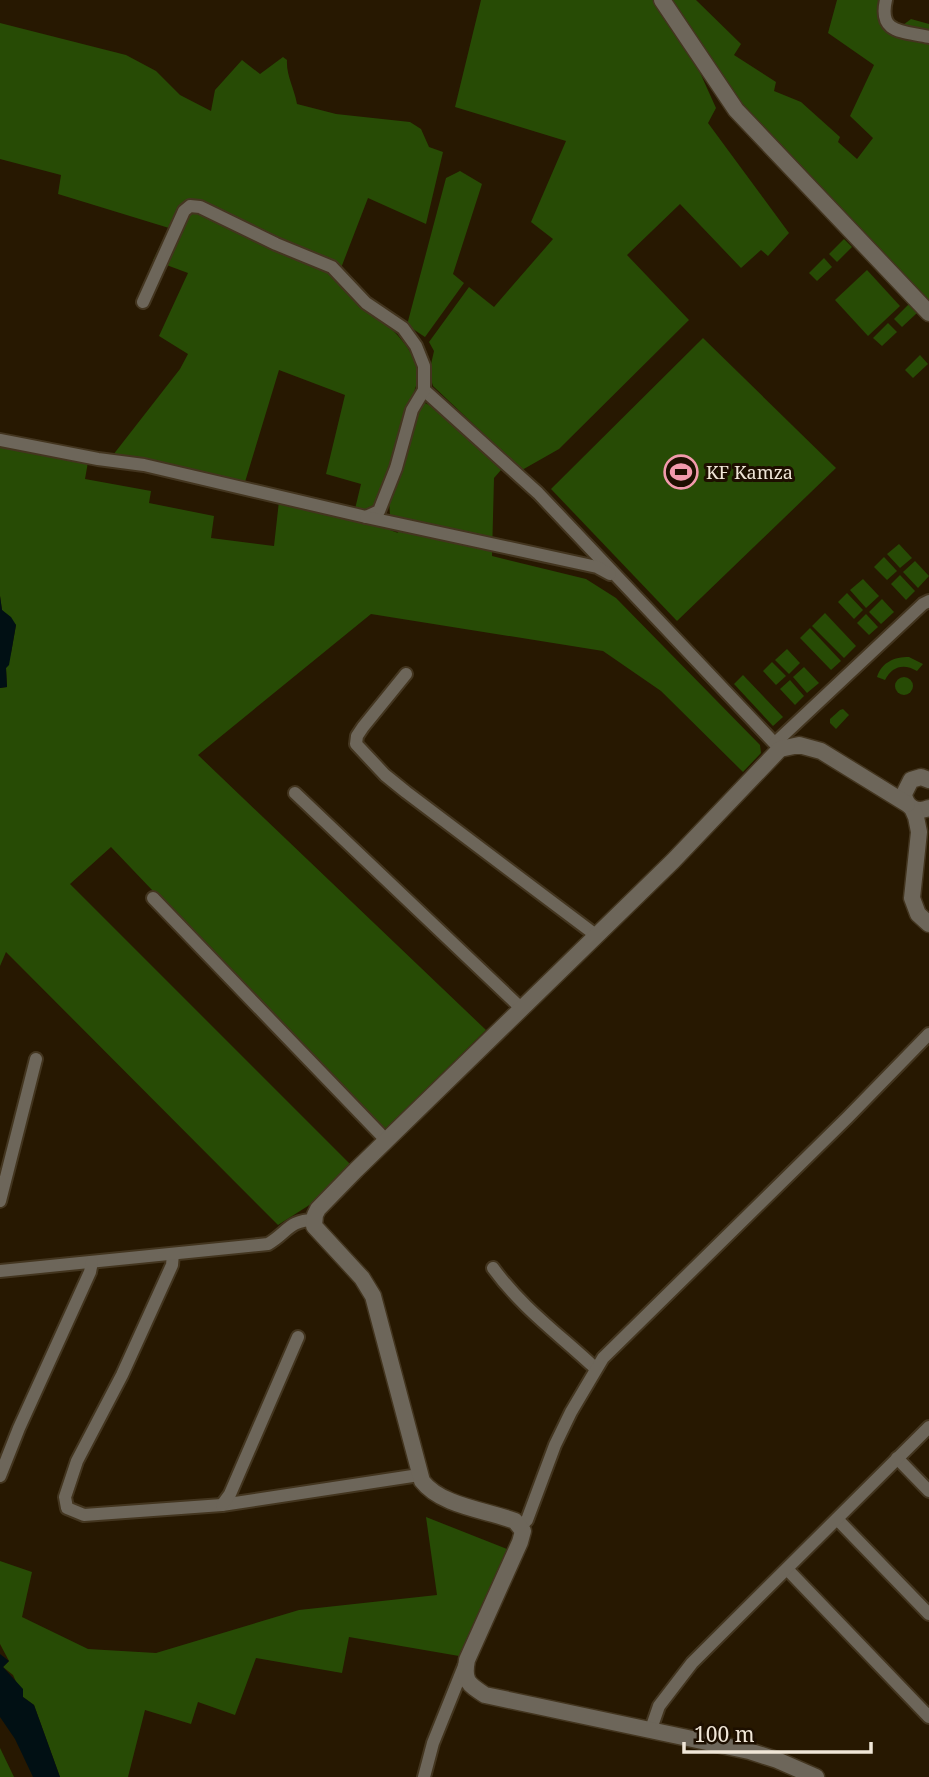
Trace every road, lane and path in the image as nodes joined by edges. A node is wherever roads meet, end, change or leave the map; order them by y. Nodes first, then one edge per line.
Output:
1 (662, 0) edge
2 (886, 0) edge
3 (929, 37) edge
4 (144, 302) dead end
5 (929, 313) edge
6 (424, 390) junction
7 (0, 440) edge
8 (366, 517) junction
9 (574, 531) junction
10 (554, 559) junction
11 (624, 584) junction
12 (929, 601) edge
13 (406, 674) dead end
14 (778, 746) junction
15 (858, 772) junction
16 (924, 778) edge
17 (295, 793) dead end
18 (909, 806) junction
19 (929, 808) edge
20 (929, 816) edge
21 (918, 853) junction
22 (153, 898) dead end
23 (929, 924) edge
24 (597, 936) junction
25 (522, 1009) junction
26 (929, 1034) edge
27 (36, 1059) dead end
28 (386, 1140) junction
29 (0, 1201) edge
30 (314, 1220) junction
31 (173, 1254) junction
32 (92, 1262) junction
33 (493, 1268) dead end
34 (0, 1271) edge
35 (298, 1337) dead end
36 (595, 1368) junction
37 (929, 1427) edge
38 (897, 1458) junction
39 (419, 1475) junction
40 (0, 1476) edge
41 (929, 1491) edge
42 (222, 1504) junction
43 (836, 1519) junction
44 (521, 1526) junction
45 (787, 1569) junction
46 (929, 1614) edge
47 (467, 1660) junction
48 (485, 1695) junction
49 (446, 1707) junction
50 (929, 1717) edge
51 (651, 1729) junction
52 (808, 1775) edge
53 (424, 1777) edge

1 - 5 street
2 - 3 street
4 - 6 street
6 - 8 street
6 - 9 street
7 - 8 street
8 - 10 street
9 - 10 street
9 - 11 street
10 - 11 street
11 - 14 street
12 - 14 street
13 - 24 street
14 - 15 street
14 - 24 street
15 - 16 street
15 - 18 street
16 - 18 street
17 - 25 street
18 - 19 street
18 - 21 street
20 - 21 street
21 - 23 street
22 - 28 street
24 - 25 street
25 - 28 street
26 - 36 street
27 - 29 street
28 - 30 street
30 - 31 street
30 - 39 street
31 - 32 street
31 - 42 street
32 - 34 street
32 - 40 street
33 - 36 street
35 - 42 street
36 - 44 street
37 - 38 street
38 - 41 street
38 - 43 street
39 - 42 street
39 - 44 street
43 - 45 street
43 - 46 street
44 - 47 street
45 - 50 street
45 - 51 street
47 - 48 street
47 - 49 street
48 - 49 street
48 - 51 street
49 - 53 street
51 - 52 street

